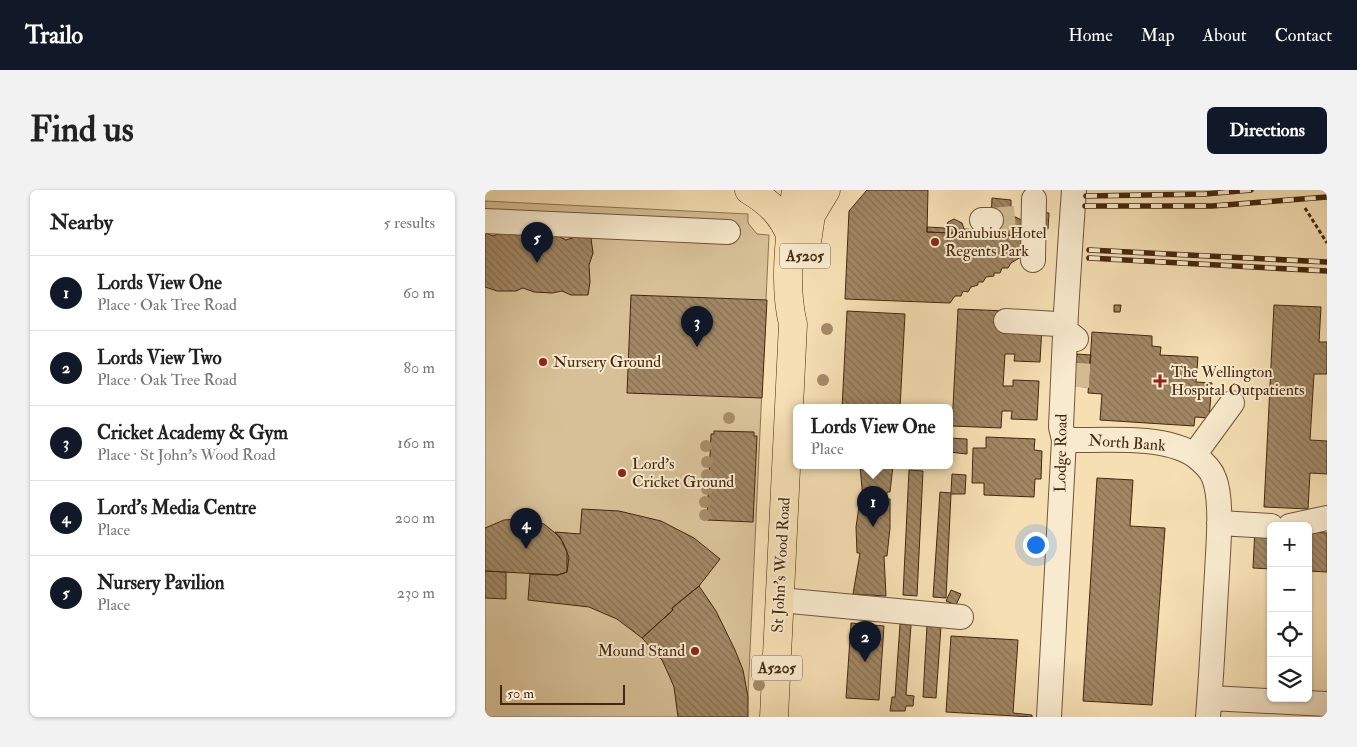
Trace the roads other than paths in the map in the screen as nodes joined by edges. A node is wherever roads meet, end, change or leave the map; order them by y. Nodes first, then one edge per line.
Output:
1 (749, 190) edge
2 (796, 190) edge
3 (826, 190) edge
4 (1074, 190) edge
5 (1036, 194) edge
6 (1015, 218) tunnel mouth
7 (485, 221) edge
8 (728, 232) dead end
9 (791, 238) junction
10 (1033, 260) dead end
11 (1006, 321) dead end
12 (1066, 322) junction
13 (793, 324) junction
14 (1079, 354) tunnel mouth
15 (1077, 387) tunnel mouth
16 (1231, 403) dead end
17 (1061, 411) junction
18 (1064, 440) junction
19 (1194, 455) junction
20 (1327, 518) edge
21 (1308, 522) edge
22 (1267, 526) edge
23 (1219, 527) junction
24 (780, 600) junction
25 (961, 617) dead end
26 (1327, 704) edge
27 (1209, 707) edge
28 (774, 717) edge
29 (1049, 717) edge

1 - 9 highway, A5205
2 - 9 highway, St John's Wood Road / A5205
3 - 13 highway, St John's Wood Road / A5205
4 - 12 street, Lodge Road, bridge
5 - 6 street
5 - 10 street
7 - 8 street
9 - 13 highway, St John's Wood Road / A5205
11 - 12 street
12 - 14 street
12 - 17 street, Lodge Road
13 - 24 highway, St John's Wood Road / A5205
15 - 17 street
16 - 19 street
17 - 18 street, Lodge Road
18 - 19 street, North Bank
18 - 29 street, Lodge Road
19 - 23 street, North Bank
20 - 21 street
22 - 23 street
23 - 27 street, North Bank
24 - 25 street
24 - 28 highway, St John's Wood Road / A5205
26 - 27 street

